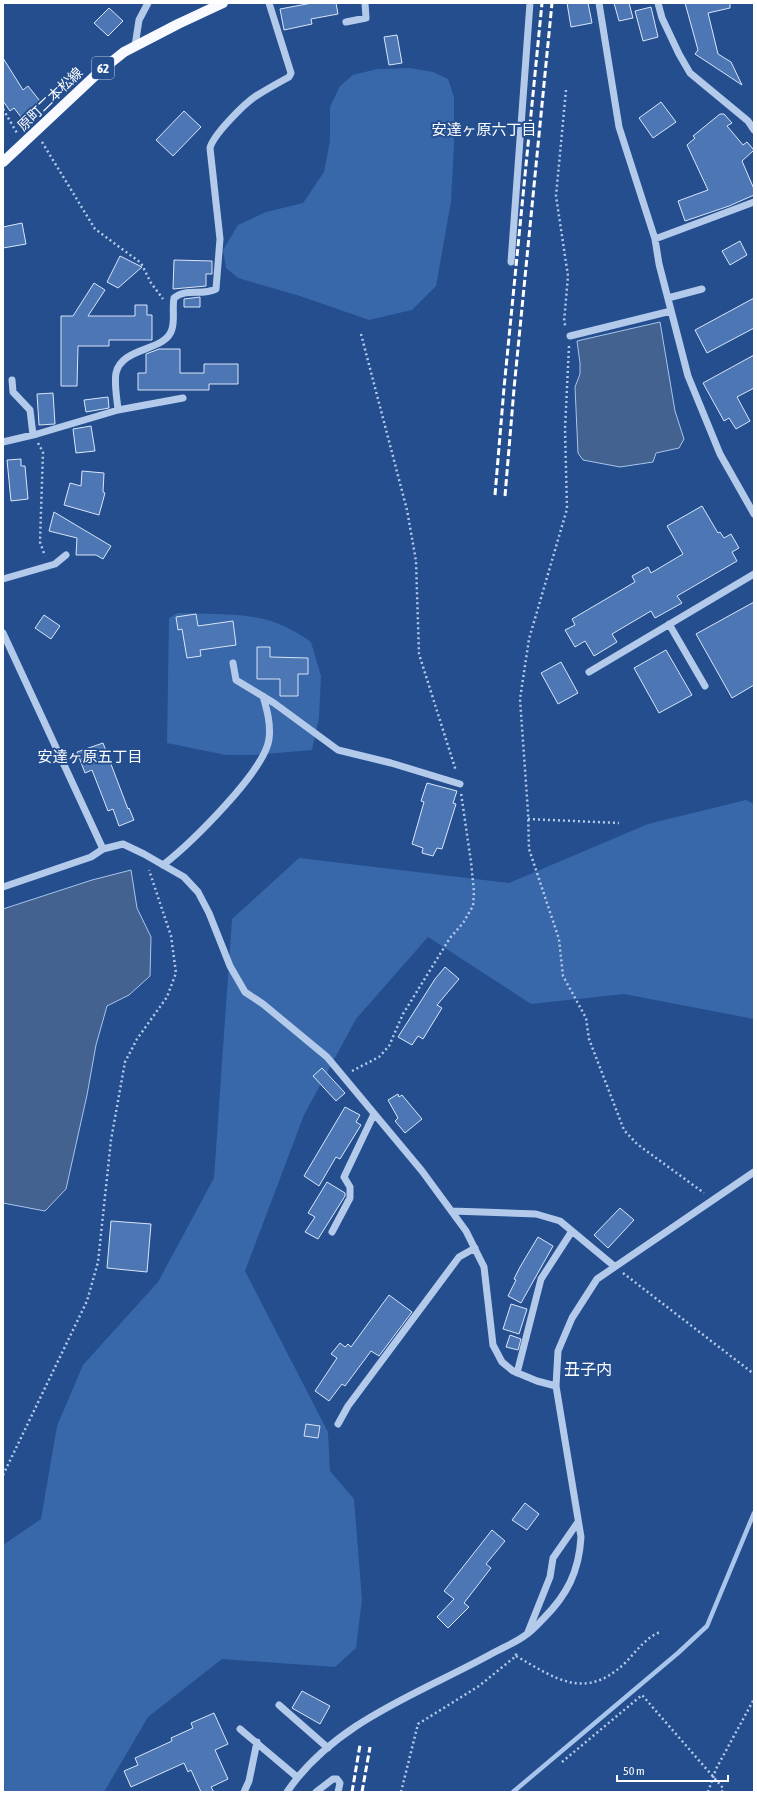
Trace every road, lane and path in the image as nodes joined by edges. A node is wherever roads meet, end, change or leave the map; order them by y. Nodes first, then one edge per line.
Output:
1 (148, 3) edge
2 (223, 3) edge
3 (269, 3) edge
4 (365, 3) edge
5 (530, 3) edge
6 (599, 3) edge
7 (658, 3) edge
8 (346, 22) dead end
9 (135, 46) junction
10 (566, 90) dead end
11 (3, 109) edge
12 (754, 130) edge
13 (36, 132) junction
14 (24, 144) junction
15 (3, 162) edge
16 (754, 202) edge
17 (655, 239) junction
18 (511, 262) dead end
19 (702, 289) dead end
20 (668, 298) junction
21 (671, 311) junction
22 (173, 312) junction
23 (361, 334) dead end
24 (570, 336) junction
25 (12, 380) dead end
26 (183, 398) dead end
27 (118, 410) junction
28 (33, 435) junction
29 (3, 442) edge
30 (754, 514) edge
31 (66, 555) dead end
32 (49, 566) junction
33 (754, 574) edge
34 (3, 579) edge
35 (669, 624) junction
36 (3, 633) edge
37 (233, 663) dead end
38 (589, 672) dead end
39 (705, 686) dead end
40 (264, 696) junction
41 (460, 784) junction
42 (528, 819) junction
43 (619, 823) dead end
44 (103, 849) junction
45 (144, 854) junction
46 (163, 865) junction
47 (3, 887) edge
48 (342, 1076) junction
49 (374, 1114) junction
50 (754, 1172) edge
51 (712, 1200) junction
52 (452, 1211) junction
53 (572, 1231) junction
54 (332, 1232) dead end
55 (475, 1248) junction
56 (614, 1266) junction
57 (517, 1373) junction
58 (754, 1374) edge
59 (556, 1386) junction
60 (338, 1424) dead end
61 (3, 1475) edge
62 (578, 1522) junction
63 (660, 1632) dead end
64 (528, 1634) junction
65 (515, 1641) junction
66 (516, 1656) junction
67 (754, 1699) edge
68 (279, 1705) dead end
69 (240, 1729) dead end
70 (257, 1742) junction
71 (328, 1748) junction
72 (562, 1762) dead end
73 (713, 1776) junction
74 (297, 1777) junction
75 (244, 1792) edge
76 (287, 1792) edge
77 (316, 1792) edge
78 (338, 1792) edge
79 (400, 1792) edge
80 (708, 1792) edge
81 (722, 1792) edge

1 - 9 street
2 - 9 main road, 原町二本松線 / 62
3 - 22 street
4 - 8 street
5 - 18 street
6 - 17 street
7 - 12 street
9 - 13 main road, 原町二本松線 / 62
10 - 24 path
11 - 14 path
13 - 14 main road, 原町二本松線 / 62
13 - 22 path
14 - 15 main road, 原町二本松線 / 62
16 - 17 street
17 - 20 street
19 - 20 street
20 - 21 street
21 - 24 street
21 - 30 street
22 - 27 street
23 - 41 path
24 - 42 path
25 - 28 street
26 - 27 street
27 - 28 street
28 - 29 street
28 - 32 path
31 - 32 street
32 - 34 street
33 - 35 street
35 - 38 street
35 - 39 street
36 - 44 street
37 - 40 street
40 - 41 street
40 - 46 street
41 - 48 path
42 - 43 path
42 - 51 path
44 - 45 street
44 - 47 street
45 - 46 street
45 - 61 path
46 - 48 street
48 - 49 street
49 - 52 street
49 - 54 street
50 - 51 street
51 - 56 street
52 - 53 street
52 - 55 street
53 - 56 street
53 - 57 street
55 - 57 street
55 - 60 street
56 - 58 path
56 - 59 street
57 - 59 street
59 - 62 street
62 - 64 street
62 - 64 street
63 - 66 path
64 - 65 street
65 - 66 path
65 - 71 street
66 - 79 path
67 - 73 path
68 - 71 street
69 - 70 street
70 - 74 street
70 - 75 street
71 - 74 street
72 - 73 path
73 - 80 path
73 - 81 path
74 - 76 street
77 - 78 street

